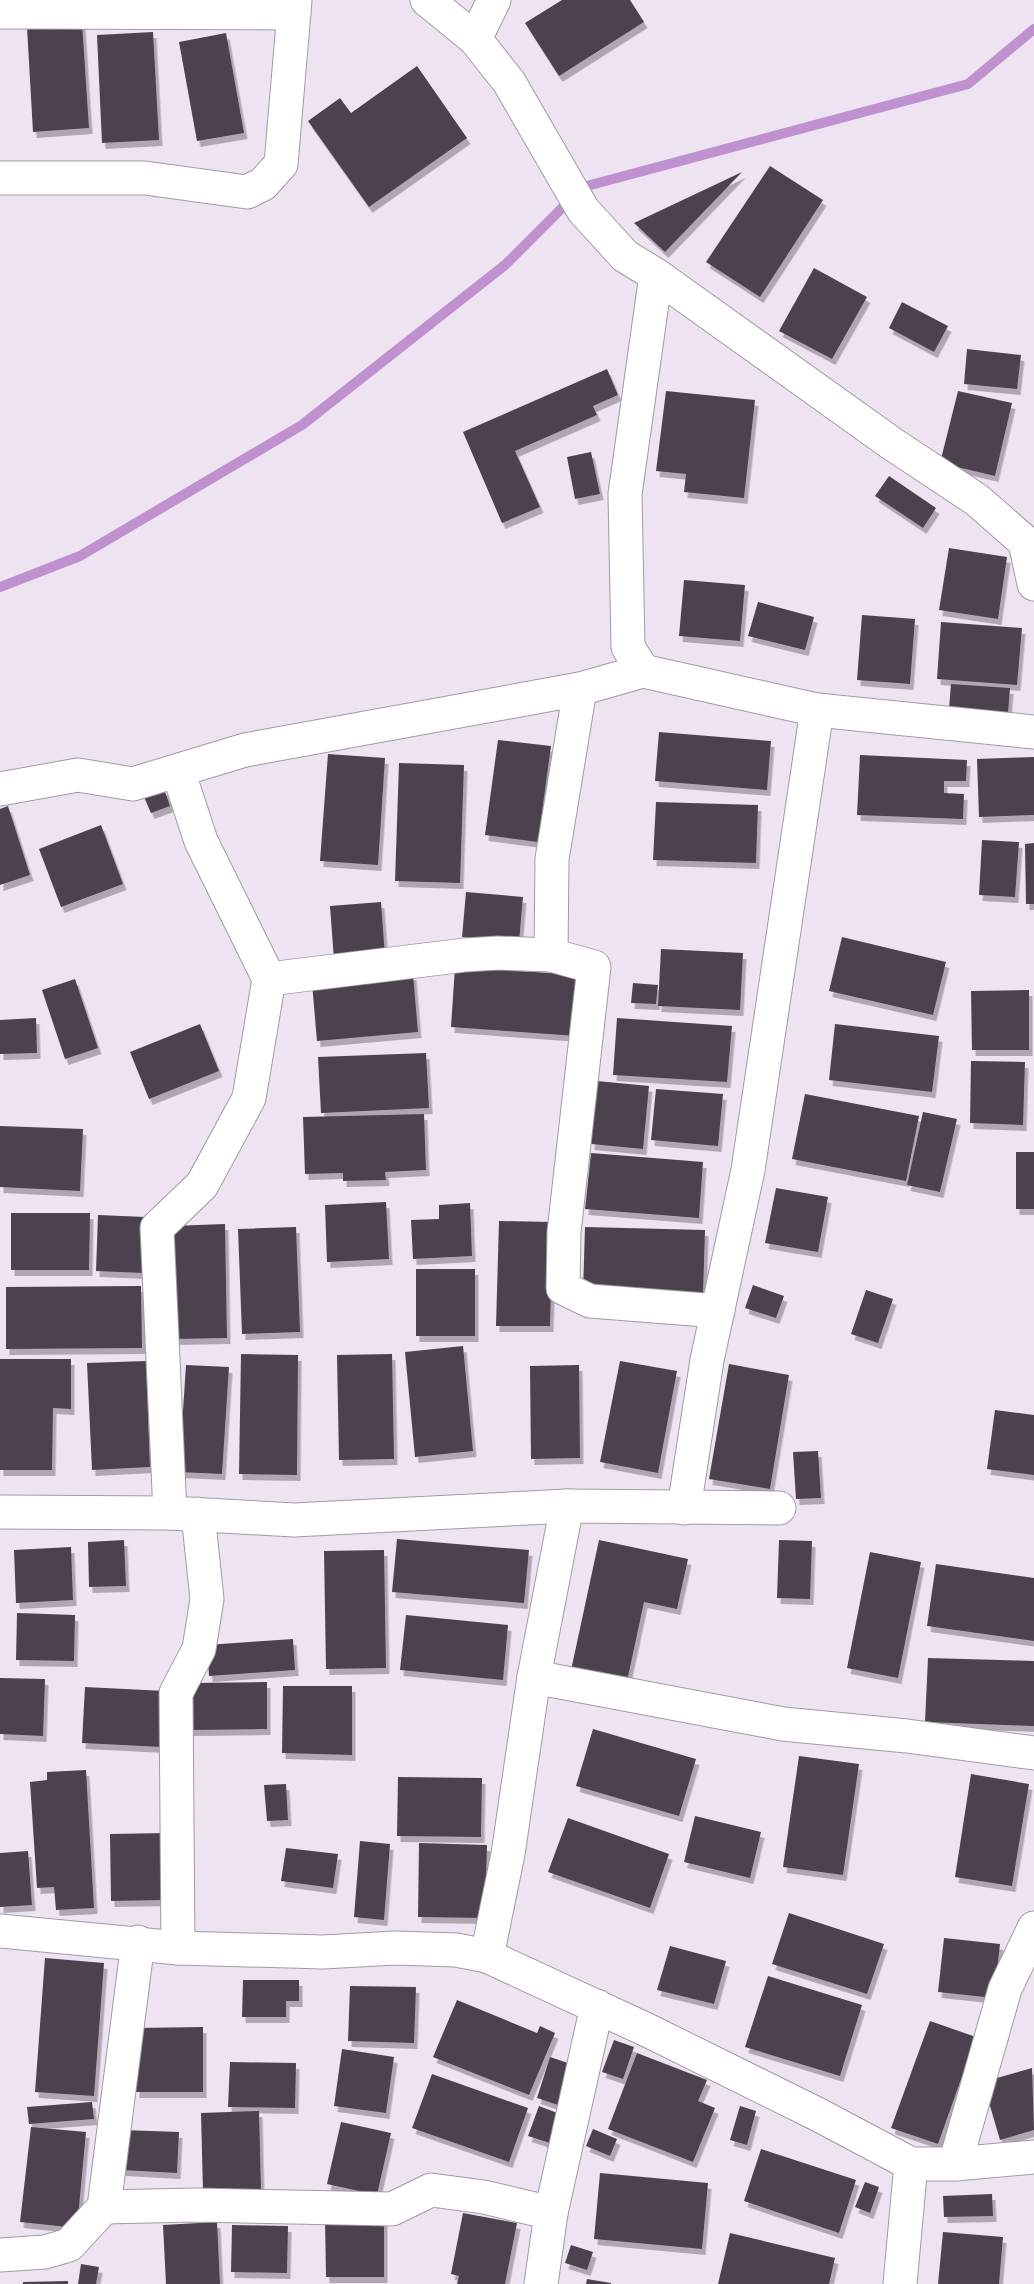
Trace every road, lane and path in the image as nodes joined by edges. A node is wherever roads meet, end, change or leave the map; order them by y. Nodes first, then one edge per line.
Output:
1 (427, 0) edge
2 (494, 0) edge
3 (295, 6) edge
4 (0, 12) edge
5 (475, 39) junction
6 (0, 178) edge
7 (656, 275) junction
8 (1034, 584) edge
9 (643, 671) junction
10 (580, 689) junction
11 (817, 710) junction
12 (1034, 732) edge
13 (178, 771) junction
14 (0, 789) edge
15 (551, 955) junction
16 (268, 979) junction
17 (718, 1311) junction
18 (567, 1506) junction
19 (684, 1508) junction
20 (778, 1508) dead end
21 (0, 1512) edge
22 (184, 1514) junction
23 (534, 1677) junction
24 (1034, 1753) edge
25 (1034, 1928) edge
26 (0, 1931) edge
27 (138, 1942) junction
28 (178, 1948) junction
29 (487, 1956) junction
30 (597, 2006) junction
31 (1034, 2157) edge
32 (911, 2164) junction
33 (955, 2164) junction
34 (104, 2207) junction
35 (551, 2213) junction
36 (0, 2255) edge
37 (541, 2284) edge
38 (900, 2284) edge

1 - 5 street
2 - 5 street
3 - 4 street
3 - 6 street
5 - 7 street
7 - 8 street
7 - 9 street
9 - 10 street
9 - 11 street
10 - 13 street
10 - 15 street
11 - 12 street
11 - 17 street
13 - 14 street
13 - 16 street
15 - 16 street
15 - 17 street
16 - 22 street
17 - 19 street
18 - 19 street
18 - 22 street
18 - 23 street
19 - 20 street
21 - 22 street
22 - 28 street
23 - 24 street
23 - 29 street
25 - 33 street
26 - 27 street
27 - 28 street
27 - 34 street
28 - 29 street
29 - 30 street
30 - 32 street
30 - 35 street
31 - 33 street
32 - 33 street
32 - 38 street
34 - 35 street
34 - 36 street
35 - 37 street

